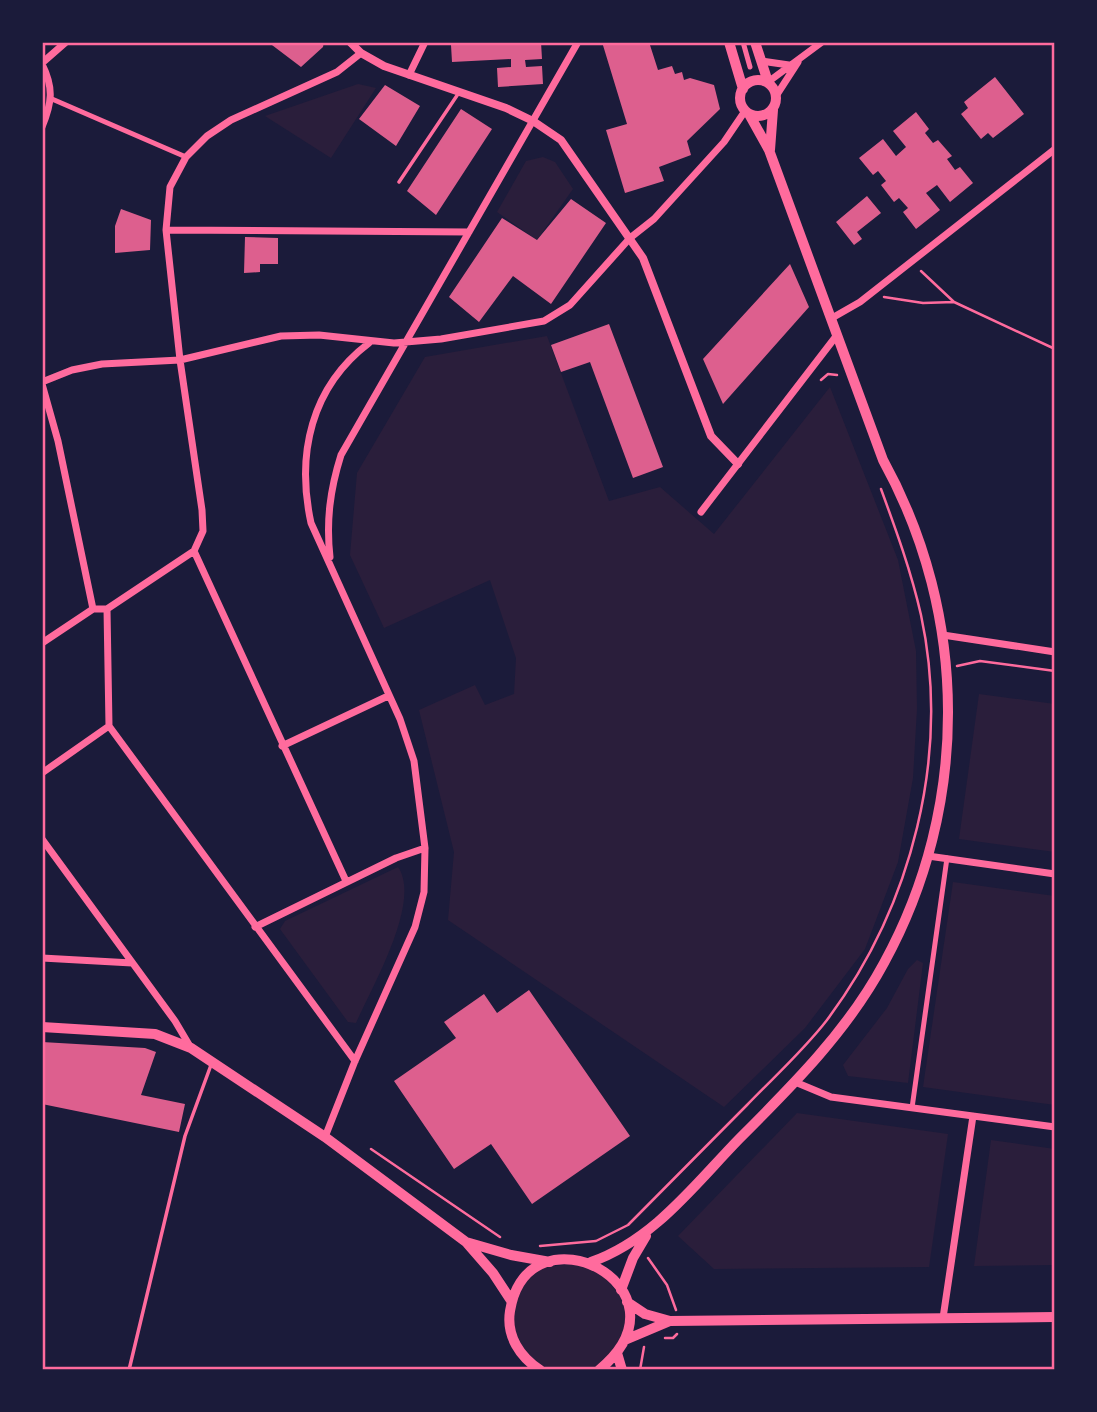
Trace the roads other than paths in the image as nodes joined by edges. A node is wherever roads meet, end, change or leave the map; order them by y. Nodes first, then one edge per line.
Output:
1 (66, 42) edge
2 (350, 42) edge
3 (425, 42) edge
4 (578, 42) edge
5 (729, 42) edge
6 (743, 42) edge
7 (755, 42) edge
8 (822, 42) edge
9 (361, 54) junction
10 (761, 61) junction
11 (798, 62) junction
12 (42, 64) edge
13 (789, 65) junction
14 (750, 67) dead end
15 (409, 75) junction
16 (768, 82) junction
17 (743, 89) junction
18 (459, 92) junction
19 (776, 96) junction
20 (52, 99) junction
21 (773, 110) junction
22 (747, 112) junction
23 (533, 121) junction
24 (42, 127) edge
25 (1055, 149) edge
26 (769, 150) junction
27 (186, 157) junction
28 (399, 182) dead end
29 (166, 230) junction
30 (469, 233) junction
31 (630, 238) junction
32 (832, 318) junction
33 (837, 335) junction
34 (369, 342) junction
35 (405, 342) junction
36 (180, 360) junction
37 (42, 383) edge
38 (738, 464) junction
39 (701, 512) dead end
40 (194, 551) junction
41 (330, 563) junction
42 (93, 609) junction
43 (107, 609) junction
44 (943, 635) junction
45 (42, 643) edge
46 (1055, 652) edge
47 (388, 695) junction
48 (108, 726) junction
49 (282, 746) junction
50 (42, 773) edge
51 (42, 839) edge
52 (425, 848) junction
53 (928, 856) junction
54 (947, 858) junction
55 (1055, 874) edge
56 (346, 881) junction
57 (255, 927) junction
58 (42, 958) edge
59 (132, 963) junction
60 (42, 1027) edge
61 (191, 1048) junction
62 (355, 1061) junction
63 (212, 1062) junction
64 (795, 1082) junction
65 (912, 1108) junction
66 (973, 1116) junction
67 (1055, 1128) edge
68 (325, 1137) junction
69 (466, 1242) junction
70 (636, 1245) junction
71 (550, 1262) junction
72 (591, 1262) junction
73 (621, 1290) junction
74 (512, 1302) junction
75 (627, 1302) junction
76 (1055, 1317) edge
77 (943, 1318) junction
78 (673, 1321) junction
79 (625, 1340) junction
80 (617, 1353) junction
81 (130, 1370) edge
82 (540, 1370) edge
83 (599, 1370) edge
84 (622, 1370) edge

1 - 12 street
2 - 9 street
3 - 15 street
4 - 23 street
5 - 17 main road
6 - 14 street
7 - 10 main road
8 - 11 street
9 - 15 street
9 - 27 street
10 - 13 street
10 - 16 main road
11 - 13 street
11 - 19 street
12 - 20 street
13 - 16 street
15 - 18 street
16 - 17 main road
16 - 19 main road
17 - 22 main road
18 - 23 street
18 - 28 lane
19 - 21 main road
20 - 24 street
20 - 27 street
21 - 22 main road
21 - 26 main road
22 - 26 main road
22 - 31 street
23 - 30 street
23 - 31 street
25 - 32 street
26 - 32 main road
27 - 29 street
29 - 30 street
29 - 36 street
30 - 35 street
31 - 35 street
31 - 38 street
32 - 33 main road
33 - 38 street
33 - 44 main road
34 - 35 street
34 - 36 street
34 - 41 street
35 - 41 street
36 - 37 street
36 - 40 street
37 - 42 street
38 - 39 street
40 - 43 street
40 - 49 street
41 - 47 street
42 - 43 street
42 - 45 street
43 - 48 street
44 - 46 street
44 - 53 main road
47 - 49 street
47 - 52 street
48 - 50 street
48 - 57 street
49 - 56 street
51 - 59 street
52 - 56 street
52 - 62 street
53 - 54 street
53 - 64 main road
54 - 55 street
54 - 65 street
56 - 57 street
57 - 62 street
58 - 59 street
59 - 61 street
60 - 61 main road
61 - 63 main road
62 - 68 street
63 - 68 main road
63 - 81 lane
64 - 65 street
64 - 70 main road
65 - 66 street
66 - 67 street
66 - 77 street
68 - 69 main road
69 - 71 main road
69 - 74 main road
70 - 72 main road
70 - 73 main road
71 - 72 main road
71 - 74 main road
72 - 73 main road
73 - 75 main road
74 - 82 main road
75 - 78 main road
75 - 79 main road
76 - 77 main road
77 - 78 main road
78 - 79 main road
79 - 80 main road
80 - 83 main road
80 - 84 main road

